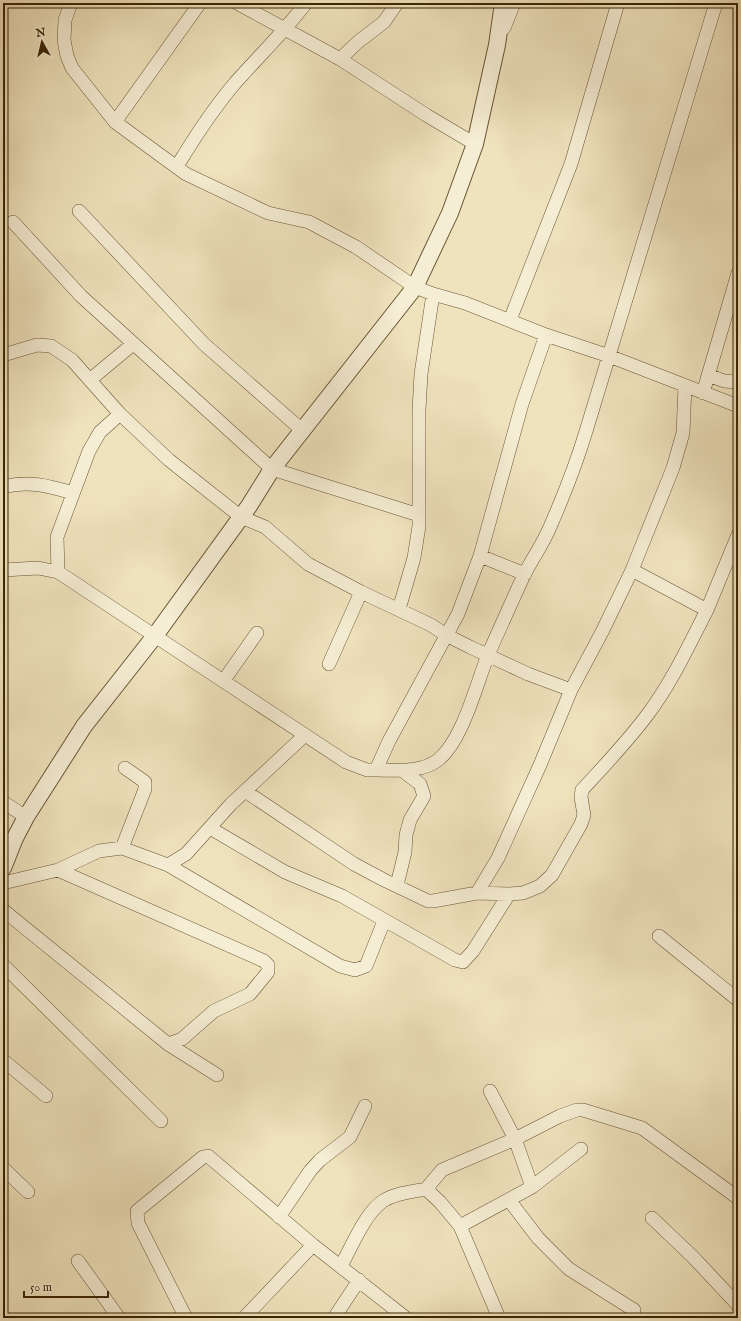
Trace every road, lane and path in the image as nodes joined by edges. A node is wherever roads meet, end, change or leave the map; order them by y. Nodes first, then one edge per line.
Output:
1 (71, 3) edge
2 (200, 3) edge
3 (237, 3) edge
4 (306, 3) edge
5 (397, 3) edge
6 (503, 3) edge
7 (514, 3) edge
8 (618, 3) edge
9 (716, 3) edge
10 (286, 29) junction
11 (497, 45) junction
12 (340, 59) junction
13 (115, 122) junction
14 (475, 144) junction
15 (178, 168) junction
16 (79, 211) dead end
17 (13, 222) dead end
18 (738, 273) edge
19 (415, 287) junction
20 (433, 294) junction
21 (510, 320) junction
22 (546, 335) junction
23 (133, 344) junction
24 (3, 355) edge
25 (609, 356) junction
26 (708, 375) junction
27 (91, 379) junction
28 (738, 382) edge
29 (685, 386) junction
30 (703, 393) junction
31 (738, 406) edge
32 (120, 414) junction
33 (303, 431) junction
34 (272, 469) junction
35 (3, 487) edge
36 (74, 493) junction
37 (419, 515) junction
38 (241, 517) junction
39 (738, 535) edge
40 (480, 556) junction
41 (3, 570) edge
42 (632, 570) junction
43 (58, 572) junction
44 (525, 574) junction
45 (361, 592) junction
46 (399, 609) junction
47 (707, 610) junction
48 (257, 633) dead end
49 (446, 635) junction
50 (154, 636) junction
51 (488, 655) junction
52 (329, 664) dead end
53 (224, 680) junction
54 (571, 690) junction
55 (306, 735) junction
56 (125, 768) dead end
57 (376, 770) junction
58 (403, 771) junction
59 (245, 792) junction
60 (3, 802) edge
61 (26, 817) junction
62 (210, 828) junction
63 (122, 848) junction
64 (168, 865) junction
65 (3, 868) edge
66 (58, 870) junction
67 (3, 883) edge
68 (397, 885) junction
69 (477, 893) junction
70 (509, 894) junction
71 (3, 910) edge
72 (384, 921) junction
73 (659, 936) dead end
74 (3, 965) edge
75 (738, 1000) edge
76 (168, 1044) junction
77 (3, 1060) edge
78 (217, 1075) dead end
79 (490, 1091) dead end
80 (46, 1096) dead end
81 (365, 1106) dead end
82 (161, 1121) dead end
83 (515, 1139) junction
84 (581, 1149) dead end
85 (3, 1168) edge
86 (532, 1187) junction
87 (426, 1189) junction
88 (28, 1192) dead end
89 (738, 1198) edge
90 (509, 1200) junction
91 (279, 1217) junction
92 (652, 1218) dead end
93 (460, 1226) junction
94 (313, 1245) junction
95 (78, 1261) dead end
96 (340, 1266) junction
97 (359, 1280) junction
98 (738, 1305) edge
99 (634, 1310) dead end
100 (119, 1318) edge
101 (186, 1318) edge
102 (244, 1318) edge
103 (334, 1318) edge
104 (406, 1318) edge
105 (499, 1318) edge

1 - 13 street
2 - 13 street
3 - 10 street
4 - 10 street
5 - 12 street
6 - 11 street
7 - 11 street
8 - 21 street
9 - 25 street
10 - 12 street
10 - 15 street
11 - 14 street
12 - 14 street
13 - 15 street
14 - 19 street
15 - 19 street
16 - 33 street
17 - 23 street
18 - 26 street
19 - 20 street
19 - 33 street
20 - 21 street
20 - 37 street
21 - 22 street
22 - 25 street
22 - 40 street
23 - 27 street
23 - 34 street
24 - 27 street
25 - 29 street
25 - 44 street
26 - 28 street
26 - 30 street
27 - 32 street
29 - 30 street
29 - 42 street
30 - 31 street
32 - 36 street
32 - 38 street
33 - 34 street
34 - 37 street
34 - 38 street
35 - 36 street
36 - 43 street
37 - 46 street
38 - 45 street
38 - 50 street
39 - 47 street
40 - 44 street
40 - 49 street
41 - 43 street
42 - 47 street
42 - 54 street
43 - 50 street
44 - 51 street
45 - 46 street
45 - 52 street
46 - 49 street
47 - 70 street
48 - 53 street
49 - 51 street
49 - 57 street
50 - 53 street
50 - 61 street
51 - 54 street
51 - 58 street
53 - 55 street
54 - 69 street
55 - 57 street
55 - 59 street
56 - 63 street
57 - 58 street
58 - 68 street
59 - 62 street
59 - 68 street
60 - 61 street
61 - 65 street
62 - 64 street
62 - 72 street
63 - 64 street
63 - 66 street
64 - 72 street
66 - 67 street
66 - 76 street
68 - 69 street
69 - 70 street
70 - 72 street
71 - 76 street
73 - 75 street
74 - 82 street
76 - 78 street
77 - 80 street
79 - 83 street
81 - 91 street
83 - 86 street
83 - 87 street
83 - 89 street
84 - 86 street
85 - 88 street
86 - 90 street
87 - 93 street
87 - 96 street
90 - 93 street
90 - 99 street
91 - 94 street
91 - 101 street
92 - 98 street
93 - 105 street
94 - 96 street
94 - 102 street
95 - 100 street
96 - 97 street
97 - 103 street
97 - 104 street

